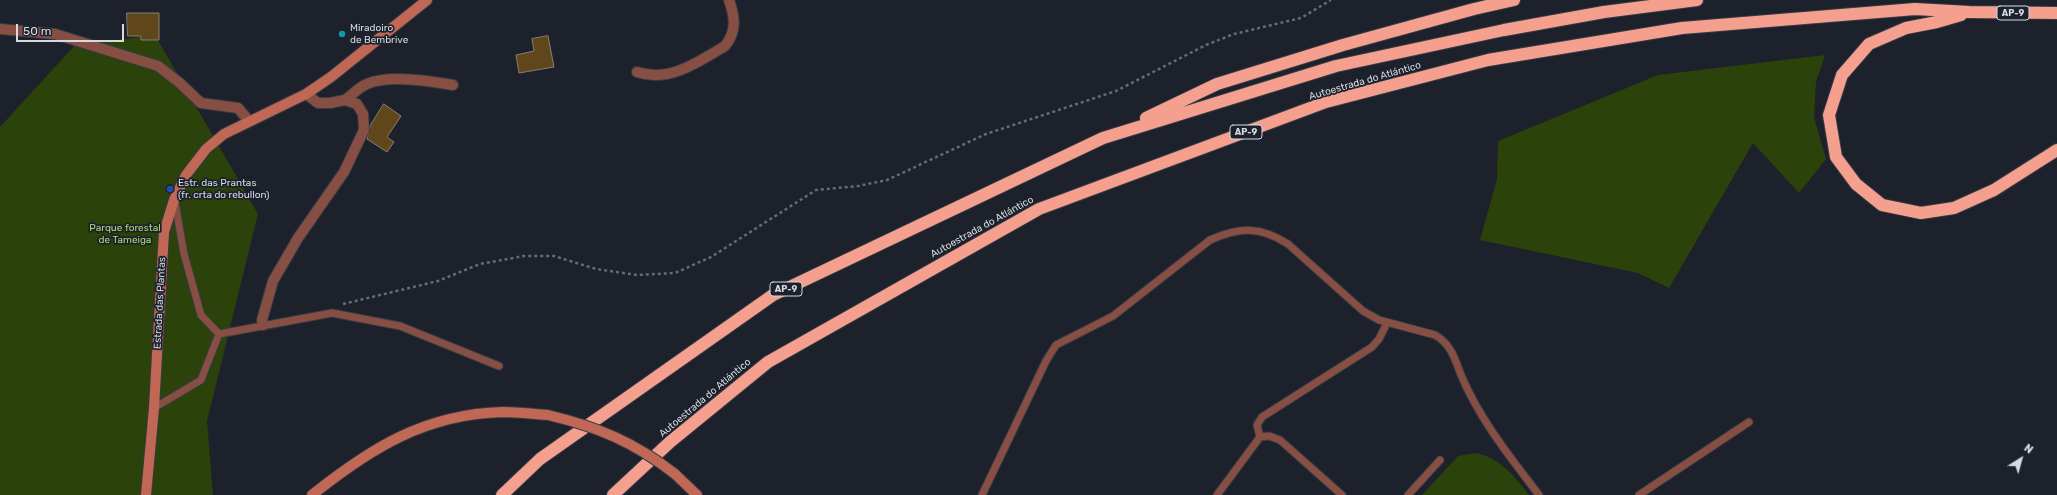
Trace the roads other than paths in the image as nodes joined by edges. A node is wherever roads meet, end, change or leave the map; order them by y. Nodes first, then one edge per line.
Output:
1 (427, 0) edge
2 (729, 0) edge
3 (1514, 0) edge
4 (1698, 0) edge
5 (1969, 12) junction
6 (2057, 13) edge
7 (0, 29) edge
8 (637, 72) dead end
9 (453, 85) dead end
10 (306, 94) junction
11 (345, 100) junction
12 (248, 121) junction
13 (1103, 138) junction
14 (2057, 150) edge
15 (174, 200) junction
16 (1387, 323) junction
17 (263, 326) junction
18 (219, 334) junction
19 (499, 366) dead end
20 (154, 408) junction
21 (1749, 422) dead end
22 (1260, 437) junction
23 (1440, 460) dead end
24 (146, 495) edge
25 (312, 495) edge
26 (502, 495) edge
27 (613, 495) edge
28 (697, 495) edge
29 (982, 495) edge
30 (1217, 495) edge
31 (1342, 495) edge
32 (1408, 495) edge
33 (1539, 495) edge
34 (1639, 495) edge

1 - 10 street, Estrada das Plantas
2 - 8 street
3 - 13 highway
4 - 13 highway, Autoestrada do Atlántico / AP-9
5 - 6 highway, Autoestrada do Atlántico / AP-9
5 - 14 highway
5 - 27 highway, Autoestrada do Atlántico / AP-9
7 - 12 street
9 - 11 street
10 - 11 street
10 - 12 street, Estrada das Plantas
11 - 17 street
12 - 15 street, Estrada das Plantas
13 - 26 highway, Autoestrada do Atlántico / AP-9
15 - 18 lane
15 - 20 street, Estrada das Plantas
16 - 22 lane
16 - 29 lane
16 - 33 lane
17 - 18 lane
17 - 19 lane
18 - 20 lane
20 - 24 street, Estrada das Plantas
21 - 34 lane
22 - 30 lane
22 - 31 lane
23 - 32 lane
25 - 28 street, bridge

